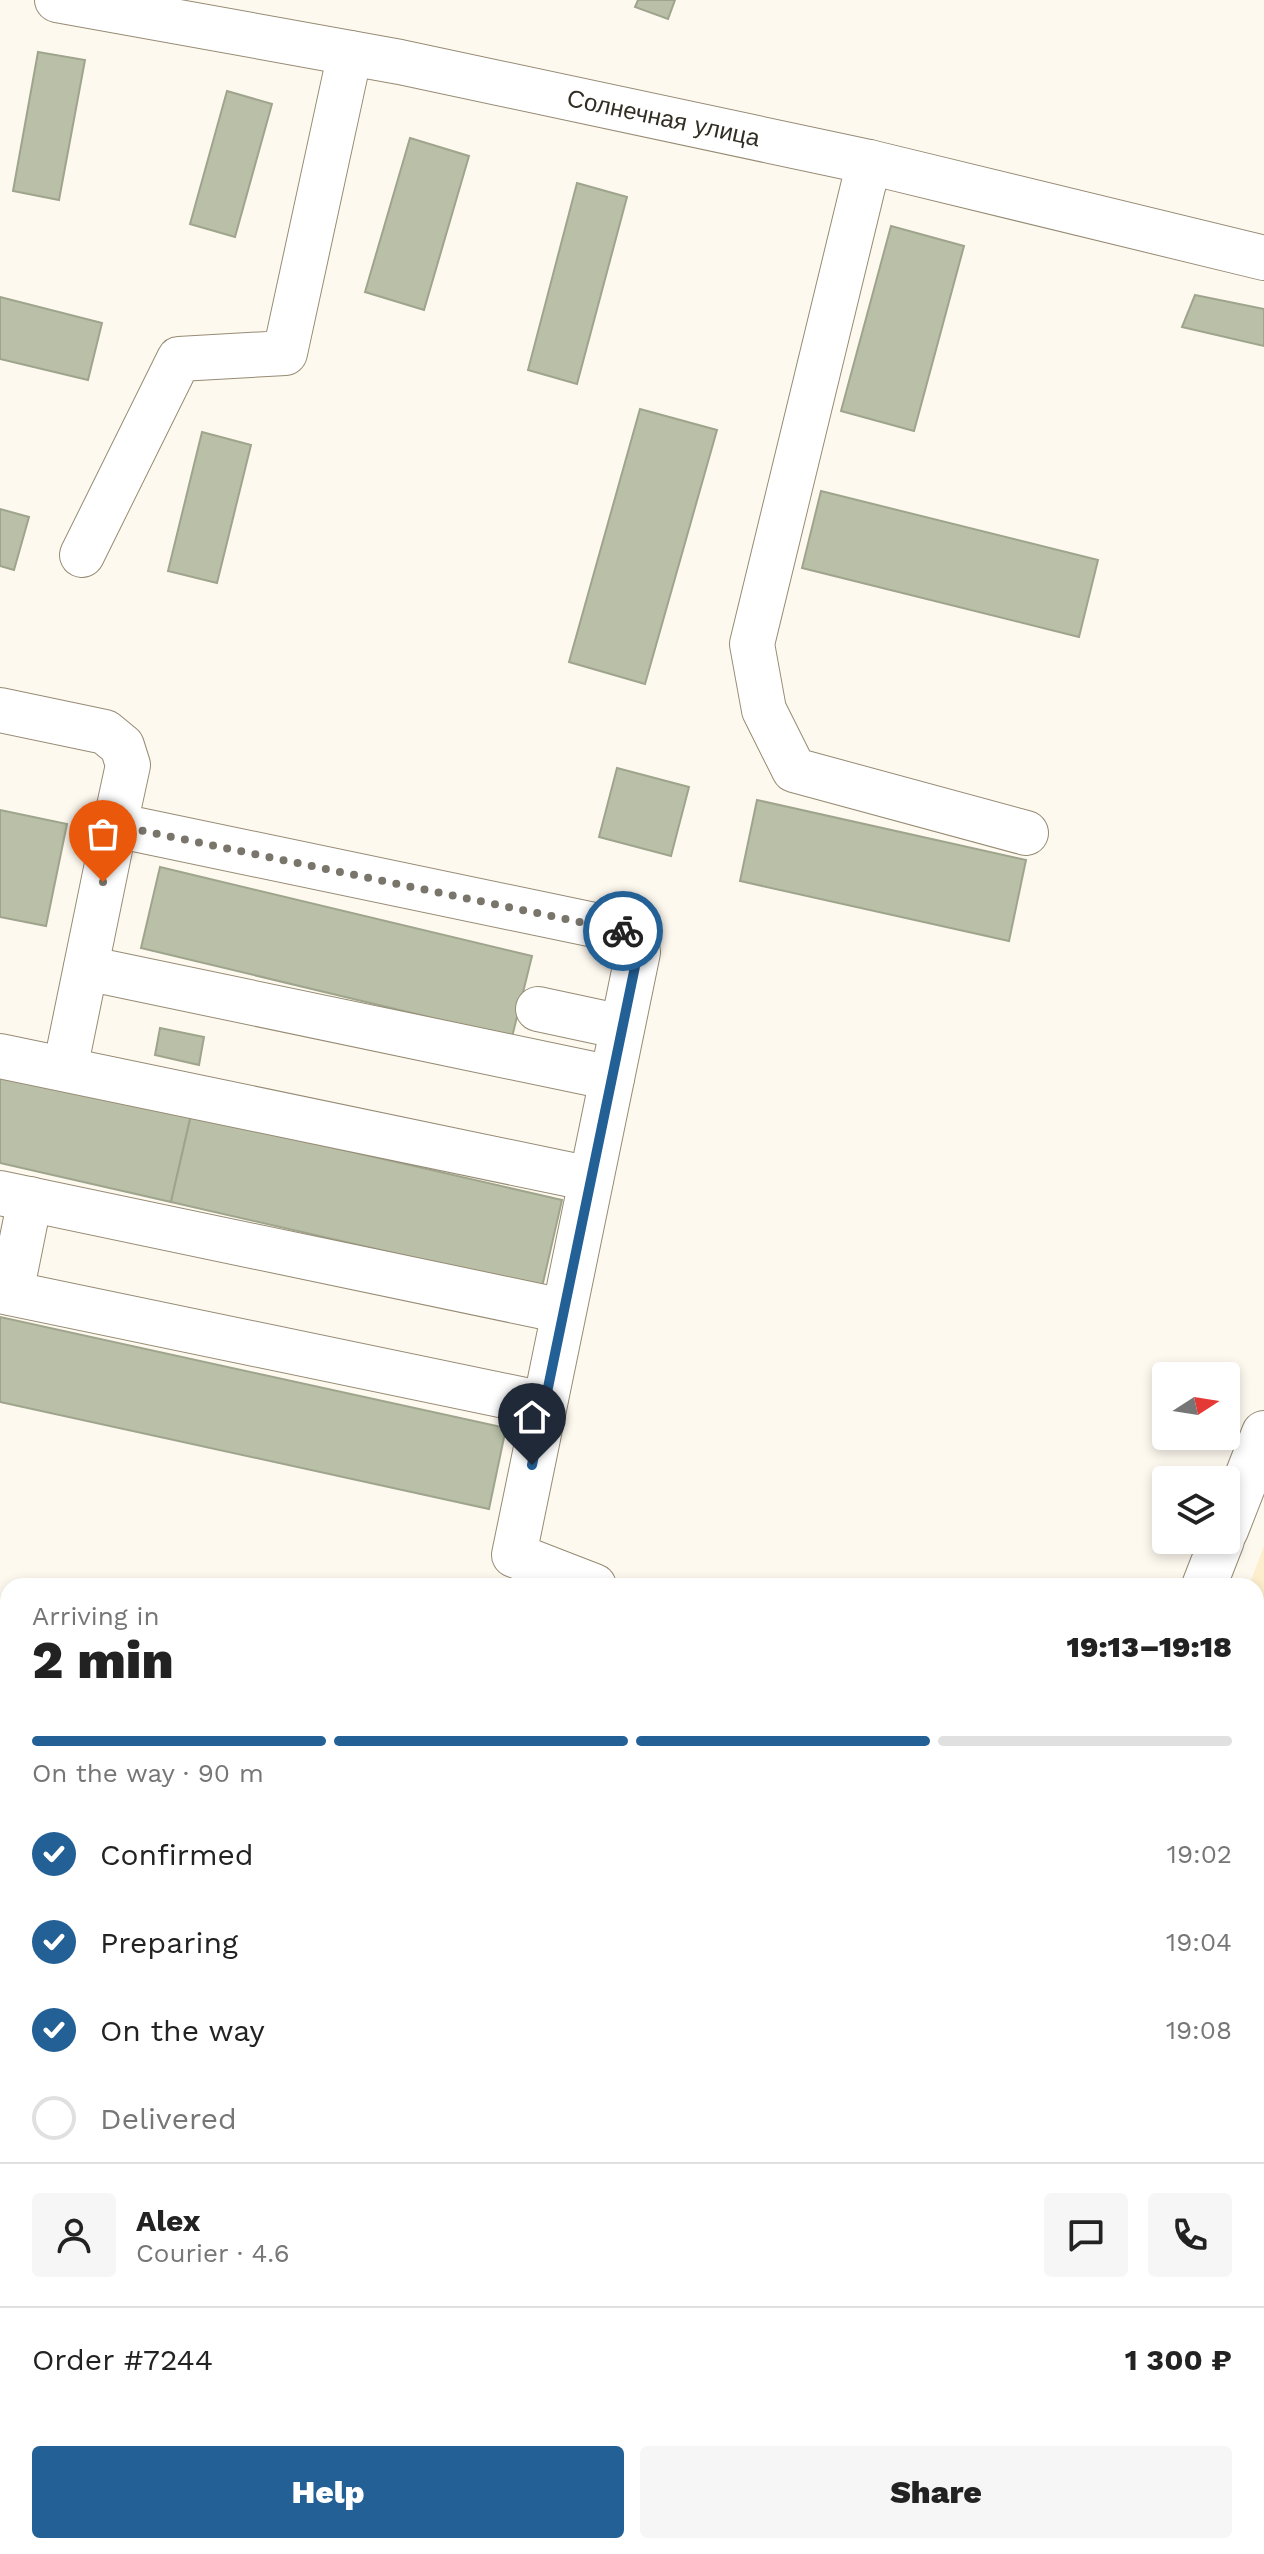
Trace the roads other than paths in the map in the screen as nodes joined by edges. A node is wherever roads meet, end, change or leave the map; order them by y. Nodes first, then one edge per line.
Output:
1 (57, 0) edge
2 (350, 53) junction
3 (869, 162) junction
4 (1264, 258) edge
5 (82, 555) dead end
6 (0, 710) edge
7 (115, 825) junction
8 (1026, 833) dead end
9 (86, 968) junction
10 (538, 1009) dead end
11 (622, 1027) junction
12 (0, 1056) edge
13 (65, 1069) junction
14 (612, 1078) junction
15 (591, 1179) junction
16 (15, 1196) edge
17 (5, 1292) edge
18 (563, 1311) junction
19 (544, 1404) junction
20 (1264, 1433) edge
21 (1240, 1494) edge
22 (1217, 1554) edge
23 (573, 1578) edge
24 (1207, 1578) edge

1 - 2 street, Солнечная улица
2 - 3 street, Солнечная улица
2 - 5 street
3 - 4 street, Солнечная улица
3 - 8 street
6 - 7 street
7 - 9 street
7 - 11 street
9 - 13 street
9 - 14 street
10 - 11 street
11 - 14 street
12 - 13 street
13 - 15 street
14 - 15 street
15 - 18 street
16 - 17 street
16 - 18 street
17 - 19 street
18 - 19 street
19 - 23 street
20 - 21 street
22 - 24 street

